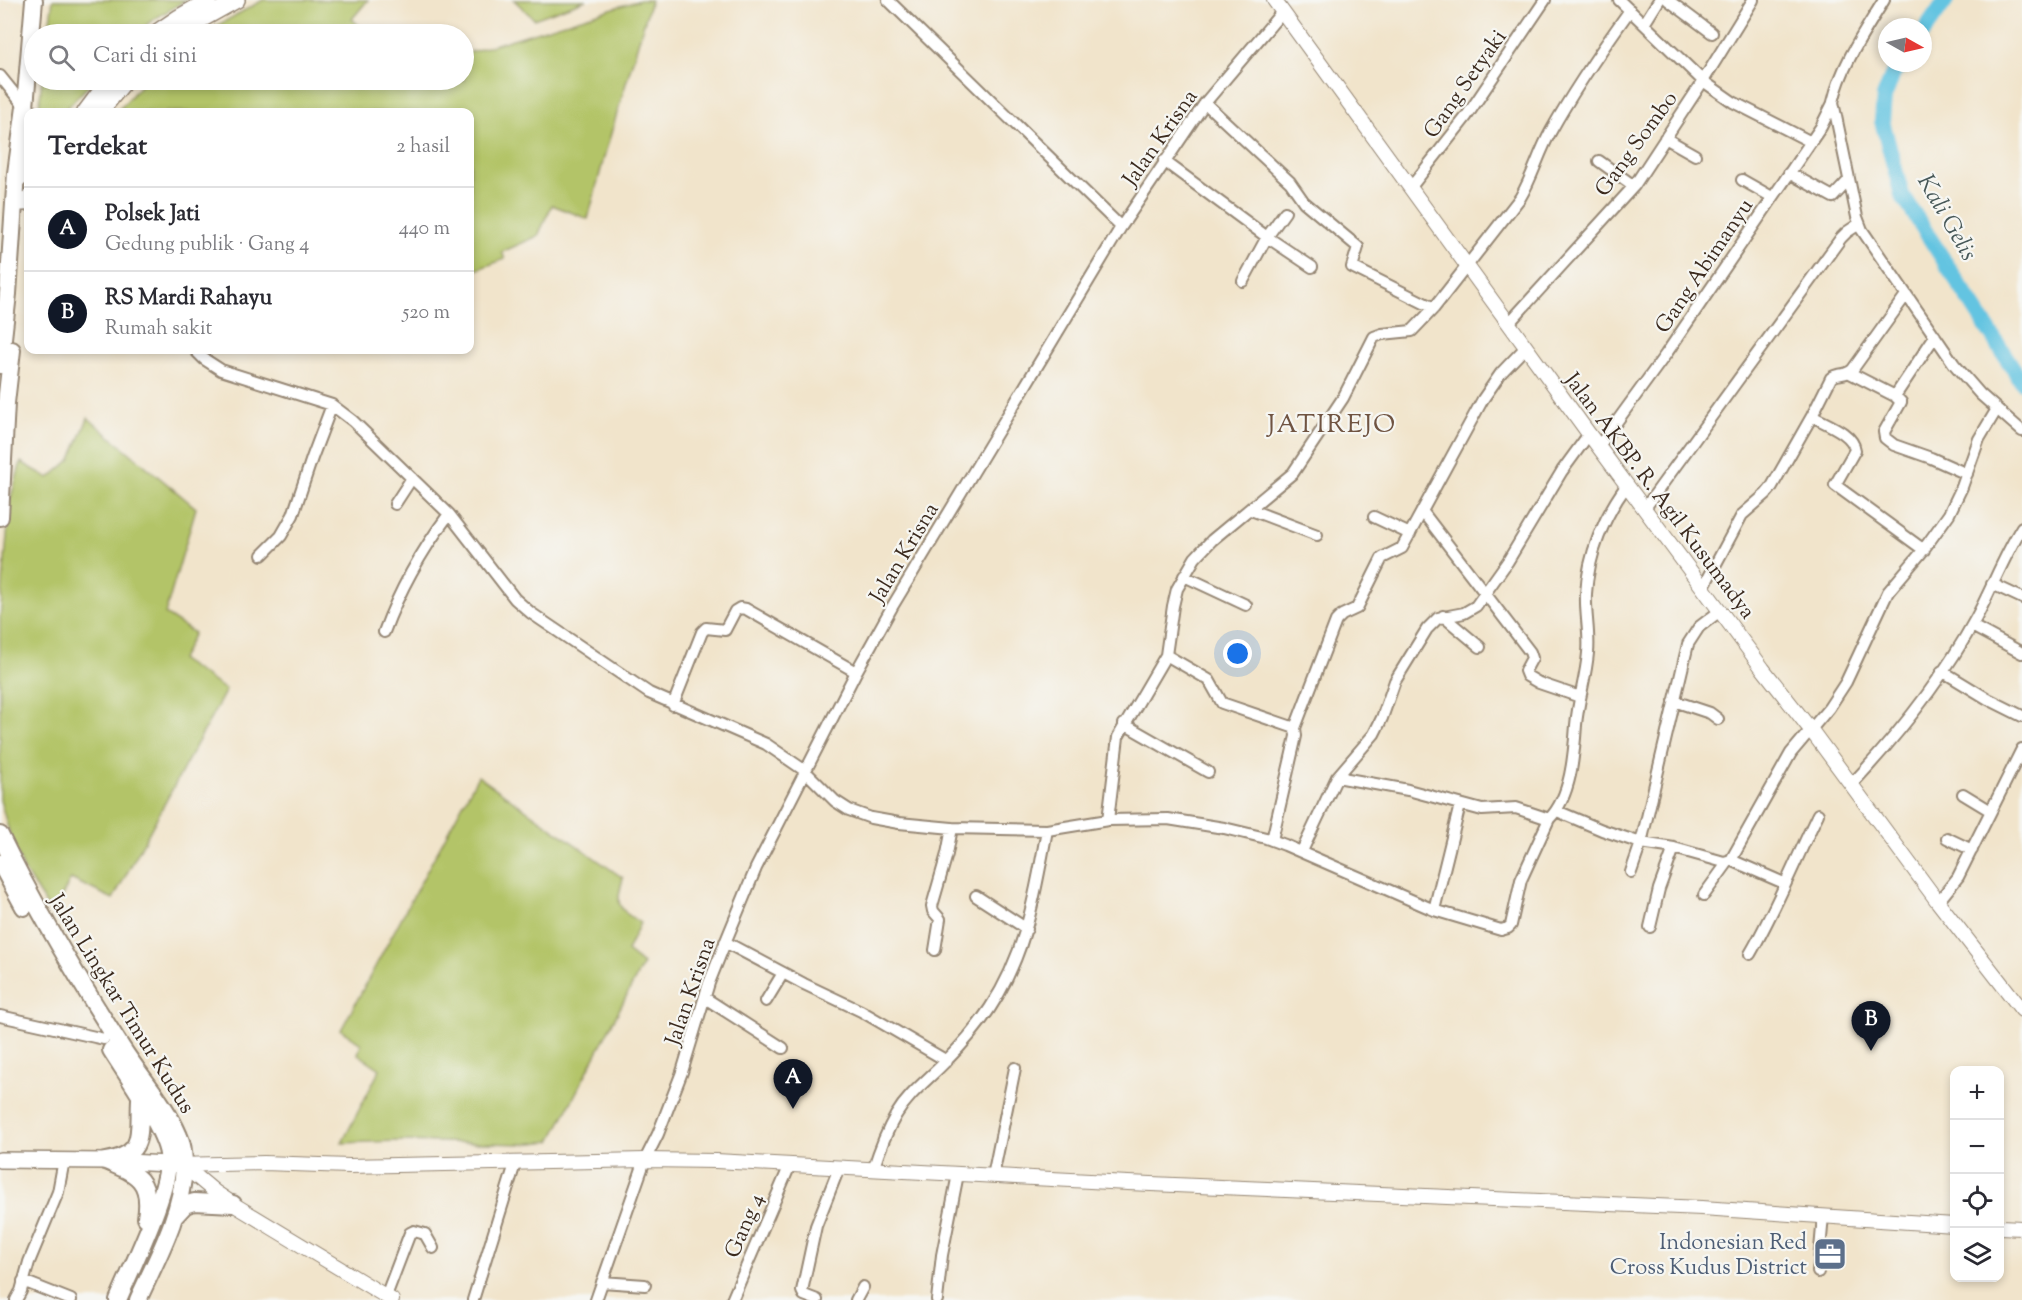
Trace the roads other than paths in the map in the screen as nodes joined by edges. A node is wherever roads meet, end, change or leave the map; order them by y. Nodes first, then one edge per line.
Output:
1 (34, 0) edge
2 (44, 0) edge
3 (209, 0) edge
4 (237, 0) edge
5 (888, 0) edge
6 (1274, 0) edge
7 (1545, 0) edge
8 (1619, 0) edge
9 (1659, 0) edge
10 (1668, 0) edge
11 (1753, 0) edge
12 (1884, 0) edge
13 (1630, 10) junction
14 (1282, 12) junction
15 (33, 24) edge
16 (41, 24) edge
17 (169, 24) edge
18 (194, 24) edge
19 (1644, 24) junction
20 (1712, 33) dead end
21 (0, 76) edge
22 (1703, 81) junction
23 (32, 90) edge
24 (34, 90) edge
25 (102, 90) edge
26 (118, 90) edge
27 (1833, 102) junction
28 (1205, 103) junction
29 (28, 108) edge
30 (31, 108) edge
31 (31, 108) edge
32 (88, 108) edge
33 (103, 108) edge
34 (1665, 138) junction
35 (1811, 142) junction
36 (1695, 155) dead end
37 (1164, 161) junction
38 (1599, 161) dead end
39 (1789, 173) junction
40 (24, 176) edge
41 (1742, 180) dead end
42 (1849, 180) junction
43 (1634, 186) junction
44 (1411, 187) junction
45 (1772, 197) junction
46 (22, 201) edge
47 (1285, 212) dead end
48 (1859, 224) junction
49 (1120, 227) junction
50 (1267, 237) junction
51 (1467, 266) junction
52 (1312, 267) dead end
53 (1243, 280) dead end
54 (1906, 295) junction
55 (1434, 308) junction
56 (1509, 324) junction
57 (1935, 336) junction
58 (1525, 348) junction
59 (200, 354) edge
60 (0, 364) edge
61 (1850, 373) junction
62 (1895, 396) junction
63 (332, 405) junction
64 (1997, 409) junction
65 (1812, 416) junction
66 (2022, 431) edge
67 (1589, 434) junction
68 (1599, 446) junction
69 (1967, 474) junction
70 (412, 478) junction
71 (1627, 485) junction
72 (395, 504) dead end
73 (1645, 508) junction
74 (1251, 510) junction
75 (1422, 511) junction
76 (449, 514) junction
77 (0, 517) edge
78 (1374, 517) dead end
79 (2022, 528) edge
80 (1410, 534) junction
81 (1317, 535) dead end
82 (1924, 550) junction
83 (262, 555) dead end
84 (1184, 576) junction
85 (1992, 584) junction
86 (1703, 588) junction
87 (1484, 594) junction
88 (2022, 598) edge
89 (1246, 604) dead end
90 (1720, 610) junction
91 (1443, 616) junction
92 (1972, 626) junction
93 (384, 632) dead end
94 (1480, 647) dead end
95 (2022, 653) edge
96 (1166, 655) junction
97 (1942, 671) junction
98 (856, 672) junction
99 (1580, 697) junction
100 (1674, 701) junction
101 (673, 705) junction
102 (2022, 716) edge
103 (1718, 719) dead end
104 (1124, 724) junction
105 (1295, 728) junction
106 (1811, 730) junction
107 (2022, 749) edge
108 (2019, 761) edge
109 (804, 770) junction
110 (1209, 772) dead end
111 (1337, 777) junction
112 (1852, 784) junction
113 (1963, 794) dead end
114 (1460, 805) junction
115 (1990, 811) junction
116 (1818, 814) dead end
117 (1553, 815) junction
118 (1108, 820) junction
119 (952, 828) junction
120 (1047, 830) junction
121 (0, 835) edge
122 (1947, 838) dead end
123 (1272, 840) junction
124 (1641, 843) junction
125 (1674, 848) junction
126 (1972, 850) junction
127 (1302, 852) junction
128 (1729, 861) junction
129 (0, 863) edge
130 (1631, 872) dead end
131 (1784, 883) junction
132 (1704, 895) dead end
133 (975, 896) dead end
134 (1938, 902) junction
135 (1434, 910) junction
136 (1650, 927) dead end
137 (1027, 929) junction
138 (725, 942) junction
139 (935, 950) dead end
140 (1750, 954) dead end
141 (783, 973) junction
142 (705, 998) junction
143 (766, 1001) dead end
144 (2022, 1010) edge
145 (0, 1016) edge
146 (104, 1040) junction
147 (783, 1048) dead end
148 (947, 1061) junction
149 (1015, 1068) dead end
150 (140, 1099) junction
151 (0, 1160) edge
152 (64, 1160) junction
153 (645, 1160) junction
154 (106, 1161) junction
155 (515, 1164) junction
156 (176, 1165) junction
157 (790, 1165) junction
158 (839, 1168) junction
159 (873, 1170) junction
160 (958, 1174) junction
161 (993, 1176) junction
162 (233, 1204) junction
163 (1823, 1216) junction
164 (174, 1217) junction
165 (1950, 1225) edge
166 (2004, 1227) edge
167 (2022, 1228) edge
168 (141, 1245) junction
169 (433, 1248) dead end
170 (1818, 1272) dead end
171 (22, 1281) junction
172 (602, 1282) junction
173 (645, 1285) dead end
174 (863, 1287) dead end
175 (389, 1298) edge
176 (16, 1300) edge
177 (70, 1300) edge
178 (118, 1300) edge
179 (138, 1300) edge
180 (473, 1300) edge
181 (596, 1300) edge
182 (732, 1300) edge
183 (817, 1300) edge
184 (856, 1300) edge
185 (937, 1300) edge

1 - 15 highway
2 - 16 highway
3 - 17 main road
4 - 18 main road
5 - 49 street
6 - 14 main road, Jalan AKBP. R. Agil Kusumadya
7 - 44 street, Gang Setyaki
8 - 13 street
9 - 19 street
10 - 20 street
11 - 22 street, Gang Sombo
12 - 27 street, Gang Abimanyu
13 - 19 street
13 - 51 street
14 - 28 street, Jalan Krisna
14 - 44 main road, Jalan AKBP. R. Agil Kusumadya
19 - 22 street
21 - 29 street
22 - 34 street, Gang Sombo
22 - 35 street
23 - 30 highway
24 - 31 highway
25 - 32 main road
26 - 33 main road
27 - 35 street, Gang Abimanyu
27 - 42 street
28 - 37 street, Jalan Krisna
28 - 55 street
34 - 36 street
34 - 43 street, Gang Sombo
35 - 39 street, Gang Abimanyu
37 - 49 street, Jalan Krisna
37 - 50 street
38 - 43 street
39 - 42 street
39 - 45 street, Gang Abimanyu
40 - 46 highway
41 - 45 street
42 - 48 street
43 - 56 street, Gang Sombo
44 - 51 main road, Jalan AKBP. R. Agil Kusumadya
45 - 68 street, Gang Abimanyu
46 - 60 highway
46 - 77 highway
47 - 50 street
48 - 54 street
48 - 73 street
49 - 98 street, Jalan Krisna
50 - 52 street
50 - 53 street
51 - 55 street
51 - 56 main road, Jalan AKBP. R. Agil Kusumadya
54 - 57 street
54 - 61 street
55 - 74 street
56 - 58 main road, Jalan AKBP. R. Agil Kusumadya
57 - 62 street
57 - 64 street
58 - 67 main road, Jalan AKBP. R. Agil Kusumadya
58 - 75 street
59 - 63 street
61 - 62 street
61 - 65 street
62 - 69 street
63 - 70 street
63 - 83 street
64 - 66 street
64 - 69 street
65 - 82 street
65 - 86 street
67 - 68 main road, Jalan AKBP. R. Agil Kusumadya
67 - 87 street
68 - 71 main road, Jalan AKBP. R. Agil Kusumadya
69 - 82 street
70 - 72 street
70 - 76 street
71 - 73 main road, Jalan AKBP. R. Agil Kusumadya
71 - 99 street
73 - 86 main road, Jalan AKBP. R. Agil Kusumadya
74 - 81 street
74 - 84 street
75 - 80 street
75 - 87 street
76 - 93 street
76 - 101 street
78 - 80 street
79 - 85 street
80 - 105 street
82 - 106 street
84 - 89 street
84 - 96 street
85 - 88 street
85 - 92 street
86 - 90 main road, Jalan AKBP. R. Agil Kusumadya
87 - 91 street
87 - 99 street
90 - 100 street
90 - 106 main road, Jalan AKBP. R. Agil Kusumadya
91 - 94 street
91 - 111 street
92 - 95 street
92 - 97 street
96 - 104 street
96 - 105 street
97 - 102 street
97 - 112 street
98 - 101 street
98 - 109 street, Jalan Krisna
99 - 117 street
100 - 103 street
100 - 124 street
101 - 109 street
104 - 110 street
104 - 118 street
105 - 123 street
106 - 112 main road, Jalan AKBP. R. Agil Kusumadya
106 - 128 street
107 - 108 street
108 - 115 street
109 - 119 street
109 - 138 street, Jalan Krisna
111 - 114 street
111 - 127 street
112 - 134 main road, Jalan AKBP. R. Agil Kusumadya
113 - 115 street
114 - 117 street
114 - 135 street
115 - 126 street
116 - 131 street
117 - 124 street
117 - 135 street
118 - 120 street
118 - 123 street
119 - 120 street
119 - 139 street
120 - 137 street
121 - 156 highway, Jalan Lingkar Timur Kudus
122 - 126 street
123 - 127 street
124 - 125 street
124 - 130 street
125 - 128 street
125 - 136 street
126 - 134 street
127 - 135 street
128 - 131 street
128 - 132 street
129 - 146 highway, Jalan Lingkar Timur Kudus
131 - 140 street
133 - 137 street
134 - 144 main road, Jalan AKBP. R. Agil Kusumadya
137 - 148 street
138 - 141 street
138 - 142 street, Jalan Krisna
141 - 143 street
141 - 148 street
142 - 147 street
142 - 153 street, Jalan Krisna
145 - 146 street
146 - 150 highway, Jalan Lingkar Timur Kudus
148 - 159 street
149 - 161 street
150 - 154 highway
150 - 156 highway, Jalan Lingkar Timur Kudus
151 - 152 main road
152 - 154 main road
152 - 171 street
153 - 155 main road
153 - 157 main road
153 - 172 street, Jalan Krisna
154 - 156 main road
154 - 168 highway
155 - 156 main road
155 - 180 street
156 - 162 main road
156 - 164 highway, Jalan Lingkar Timur Kudus
156 - 168 highway, Jalan Lingkar Timur Kudus
157 - 158 main road
157 - 182 street, Gang 4
158 - 159 main road
158 - 183 street
159 - 160 main road
160 - 161 main road
160 - 185 street
161 - 163 main road
162 - 164 highway
162 - 175 main road
163 - 165 main road
163 - 170 street
164 - 179 highway, Jalan Lingkar Timur Kudus
166 - 167 main road
168 - 178 highway, Jalan Lingkar Timur Kudus
169 - 175 street
171 - 176 street
171 - 177 street
172 - 173 street
172 - 181 street, Jalan Krisna
174 - 184 street

